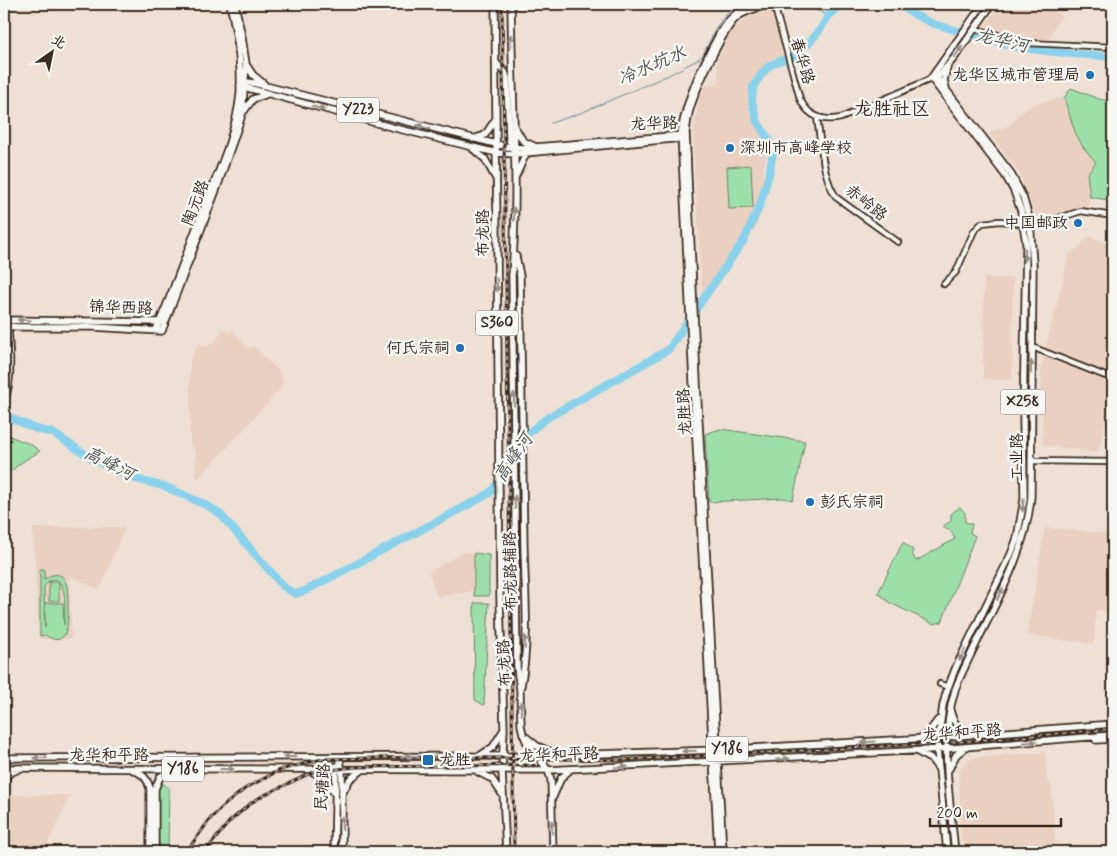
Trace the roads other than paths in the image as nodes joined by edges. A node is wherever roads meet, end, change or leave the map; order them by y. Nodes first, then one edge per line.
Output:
1 (230, 4) edge
2 (235, 4) edge
3 (495, 4) edge
4 (511, 4) edge
5 (756, 4) edge
6 (770, 4) edge
7 (983, 4) edge
8 (992, 4) edge
9 (974, 29) junction
10 (1113, 47) edge
11 (496, 63) junction
12 (512, 63) junction
13 (246, 64) junction
14 (949, 64) junction
15 (505, 72) junction
16 (934, 78) junction
17 (244, 86) junction
18 (268, 86) junction
19 (950, 94) junction
20 (271, 96) junction
21 (242, 115) junction
22 (496, 116) junction
23 (818, 118) junction
24 (514, 125) junction
25 (682, 137) junction
26 (470, 139) junction
27 (497, 145) junction
28 (467, 146) junction
29 (540, 147) junction
30 (514, 150) junction
31 (497, 153) junction
32 (529, 153) junction
33 (514, 180) junction
34 (497, 184) junction
35 (1113, 216) edge
36 (1024, 225) junction
37 (1031, 227) junction
38 (898, 242) dead end
39 (514, 248) junction
40 (944, 284) dead end
41 (160, 322) junction
42 (5, 324) edge
43 (159, 330) junction
44 (1032, 347) junction
45 (6, 351) edge
46 (1113, 379) edge
47 (4, 402) edge
48 (1031, 461) junction
49 (1113, 462) edge
50 (940, 684) dead end
51 (948, 687) junction
52 (520, 690) junction
53 (951, 706) junction
54 (941, 714) junction
55 (1113, 724) edge
56 (504, 729) junction
57 (523, 734) junction
58 (979, 734) junction
59 (1113, 735) edge
60 (947, 737) junction
61 (938, 738) junction
62 (1076, 738) junction
63 (917, 739) junction
64 (1113, 740) edge
65 (967, 747) junction
66 (947, 748) junction
67 (937, 749) junction
68 (716, 750) junction
69 (914, 750) junction
70 (558, 754) junction
71 (477, 756) junction
72 (503, 756) junction
73 (538, 756) junction
74 (339, 757) junction
75 (4, 758) edge
76 (716, 763) junction
77 (4, 768) edge
78 (23, 768) junction
79 (129, 769) junction
80 (178, 769) junction
81 (572, 769) junction
82 (306, 770) junction
83 (339, 770) junction
84 (362, 770) junction
85 (471, 770) junction
86 (548, 770) junction
87 (502, 771) junction
88 (939, 772) junction
89 (948, 773) junction
90 (4, 778) edge
91 (342, 794) junction
92 (503, 796) junction
93 (336, 799) junction
94 (552, 801) junction
95 (150, 852) edge
96 (155, 852) edge
97 (334, 852) edge
98 (342, 852) edge
99 (504, 852) edge
100 (552, 852) edge
101 (718, 852) edge
102 (723, 852) edge
103 (947, 852) edge
104 (955, 852) edge

1 - 17 main road
2 - 13 main road
3 - 11 main road, 布龙路 / S360
12 -> 4 main road, 布龙路 / S360
5 - 25 main road, 龙胜路
6 - 23 street, 春华路
6 - 25 main road, 龙胜路
7 - 16 main road
8 - 9 main road
9 - 10 street
14 -> 9 main road
11 - 15 main road
11 - 22 main road, 布龙路 / S360
12 - 15 main road
12 - 24 main road, 布龙路 / S360
13 - 17 main road
13 - 18 main road
14 - 16 main road
14 - 19 main road
15 - 30 main road
16 - 19 main road, 工业路 / X258
16 - 23 street
16 - 36 main road, 工业路 / X258
17 - 18 main road, 龙华路 / Y223
17 - 20 main road, 龙华路 / Y223
17 - 21 main road, 陶元路
17 - 41 main road, 陶元路
26 -> 18 main road, 龙华路 / Y223
19 - 37 main road, 工业路 / X258
20 - 21 main road
20 -> 28 main road, 龙华路 / Y223
21 - 43 main road, 陶元路
22 - 26 main road
22 - 27 main road, 布龙路 / S360
23 - 38 street, 赤岭路
24 - 29 main road
24 - 30 main road, 布龙路 / S360
25 - 29 main road, 龙华路
25 - 32 main road, 龙华路
25 - 68 main road, 龙胜路
25 - 68 main road, 龙胜路
26 - 27 main road, 龙华路 / Y223
27 - 30 main road, 龙华路 / Y223
27 - 31 main road, 布龙路 / S360
28 - 31 main road, 龙华路 / Y223
28 - 34 main road
29 - 30 main road, 龙华路
30 - 31 main road, 龙华路 / Y223
30 - 32 main road, 龙华路
30 - 33 main road, 布龙路 / S360
31 - 34 main road, 布龙路 / S360
32 - 33 main road
39 -> 33 main road, 布龙路 / S360
34 -> 56 main road, 布龙路 / S360
35 - 37 street
36 - 37 street
36 - 40 street
36 -> 51 main road, 工业路 / X258
37 - 44 main road, 工业路 / X258
52 -> 39 main road, 布龙路 / S360
52 -> 39 main road, 布龙路辅路
41 -> 42 main road, 锦华西路
41 - 43 main road, 锦华西路
42 - 43 main road, 锦华西路
42 - 45 main road
44 - 46 street
48 -> 44 main road, 工业路 / X258
45 - 47 main road
48 - 49 street
53 -> 48 main road, 工业路 / X258
50 - 51 street
51 - 54 main road, 工业路 / X258
57 -> 52 main road, 布龙路 / S360
53 - 58 main road
53 - 60 main road, 工业路 / X258
54 - 61 main road, 工业路 / X258
54 - 63 main road
55 - 58 main road, 龙华和平路 / Y186
56 - 71 main road
56 - 72 main road, 布龙路 / S360
57 - 70 main road
57 - 73 main road, 布龙路 / S360
58 - 60 main road, 龙华和平路 / Y186
59 - 62 main road, 龙华和平路 / Y186
60 - 61 main road, 龙华和平路 / Y186
60 - 66 main road, 工业路 / X258
61 - 63 main road, 龙华和平路 / Y186
61 - 67 main road, 工业路 / X258
62 - 64 main road
65 -> 62 main road, 龙华和平路 / Y186
63 -> 68 main road, 龙华和平路 / Y186
65 - 66 main road, 龙华和平路 / Y186
65 - 89 main road
66 - 67 main road, 龙华和平路 / Y186
66 - 89 main road, 工业路 / X258
67 - 69 main road, 龙华和平路 / Y186
67 - 88 main road, 工业路 / X258
68 -> 70 main road, 龙华和平路 / Y186
68 - 76 main road, 龙胜路
76 -> 69 main road, 龙华和平路 / Y186
69 - 88 main road
70 - 73 main road, 龙华和平路 / Y186
71 - 72 main road, 龙华和平路 / Y186
71 -> 74 main road, 龙华和平路 / Y186
72 - 73 main road, 龙华和平路 / Y186
72 - 87 main road, 布龙路 / S360
73 - 86 main road, 布龙路 / S360
74 -> 75 main road, 龙华和平路 / Y186
74 - 83 main road, 民塘路
81 -> 76 main road, 龙华和平路 / Y186
76 - 101 main road, 龙胜路
76 - 102 main road, 龙胜路
77 - 78 main road, 龙华和平路 / Y186
78 - 79 main road, 龙华和平路 / Y186
78 - 90 main road
79 - 80 main road, 龙华和平路 / Y186
79 - 95 main road
80 -> 82 main road, 龙华和平路 / Y186
80 - 96 main road
81 - 86 main road, 龙华和平路 / Y186
81 - 94 main road
82 - 83 main road, 龙华和平路 / Y186
82 - 93 main road
83 - 84 main road, 龙华和平路 / Y186
83 - 91 main road, 民塘路
83 - 93 main road, 民塘路
84 - 85 main road, 龙华和平路 / Y186
84 - 91 main road
85 - 87 main road, 龙华和平路 / Y186
85 - 92 main road
86 - 87 main road, 龙华和平路 / Y186
86 - 94 main road, 布龙路 / S360
87 - 92 main road, 布龙路 / S360
88 - 103 main road, 工业路 / X258
89 - 104 main road, 工业路 / X258
98 -> 91 main road, 民塘路
92 - 99 main road, 布龙路 / S360
93 - 97 main road, 民塘路
100 -> 94 main road, 布龙路 / S360

